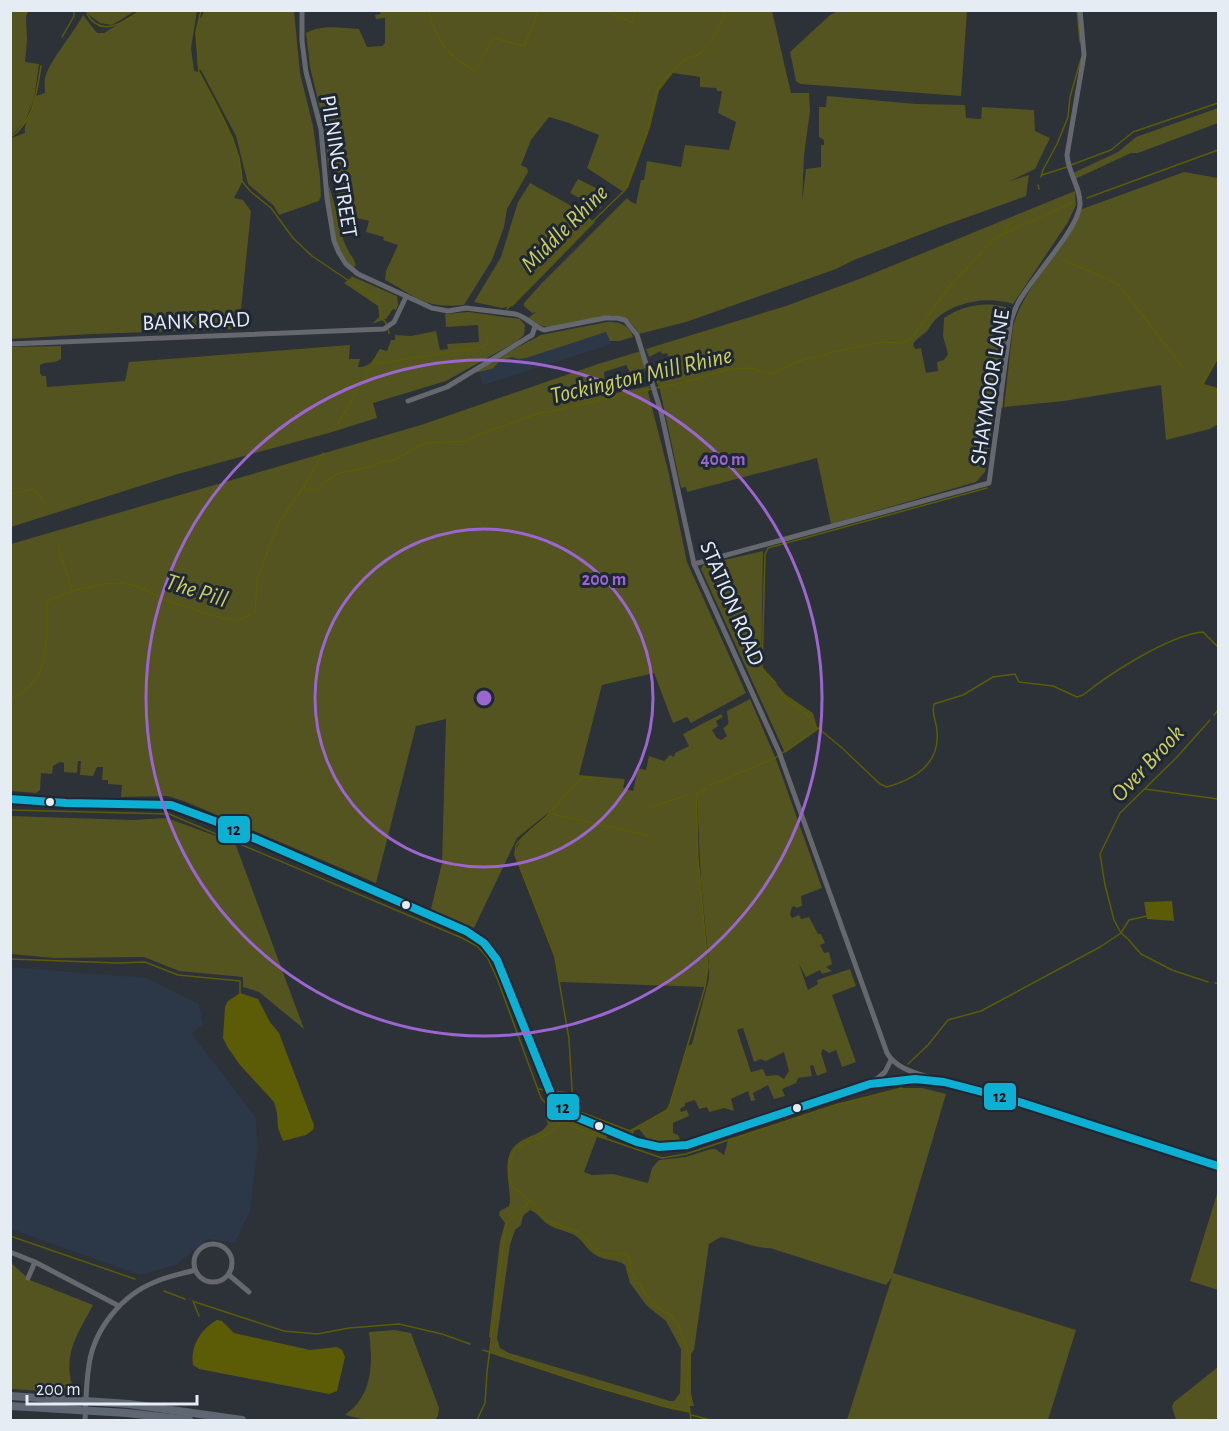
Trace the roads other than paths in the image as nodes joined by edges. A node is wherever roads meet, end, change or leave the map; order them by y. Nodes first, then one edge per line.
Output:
1 (302, 10) edge
2 (1080, 10) edge
3 (406, 297) junction
4 (535, 327) junction
5 (10, 344) edge
6 (408, 401) dead end
7 (694, 564) junction
8 (10, 798) edge
9 (891, 1060) junction
10 (944, 1082) junction
11 (870, 1084) junction
12 (1218, 1166) edge
13 (10, 1252) edge
14 (35, 1262) junction
15 (195, 1270) junction
16 (229, 1275) junction
17 (28, 1278) dead end
18 (249, 1292) dead end
19 (119, 1306) junction
20 (10, 1396) edge
21 (10, 1406) edge
22 (85, 1420) edge
23 (189, 1420) edge
24 (242, 1420) edge

1 - 3 street, PILNING STREET
2 - 7 street, SHAYMOOR LANE
3 - 4 street, PILNING STREET
3 - 5 street, BANK ROAD
4 - 6 street
4 - 7 street, STATION ROAD
7 - 9 street, STATION ROAD
8 - 11 main road
9 - 10 street
9 - 11 street
10 - 11 main road
10 - 12 main road
13 - 14 street
14 - 17 street
14 - 19 street
15 - 16 street
15 - 16 street
15 - 19 street
16 - 18 street
19 - 22 street
20 - 24 highway
21 - 23 highway

